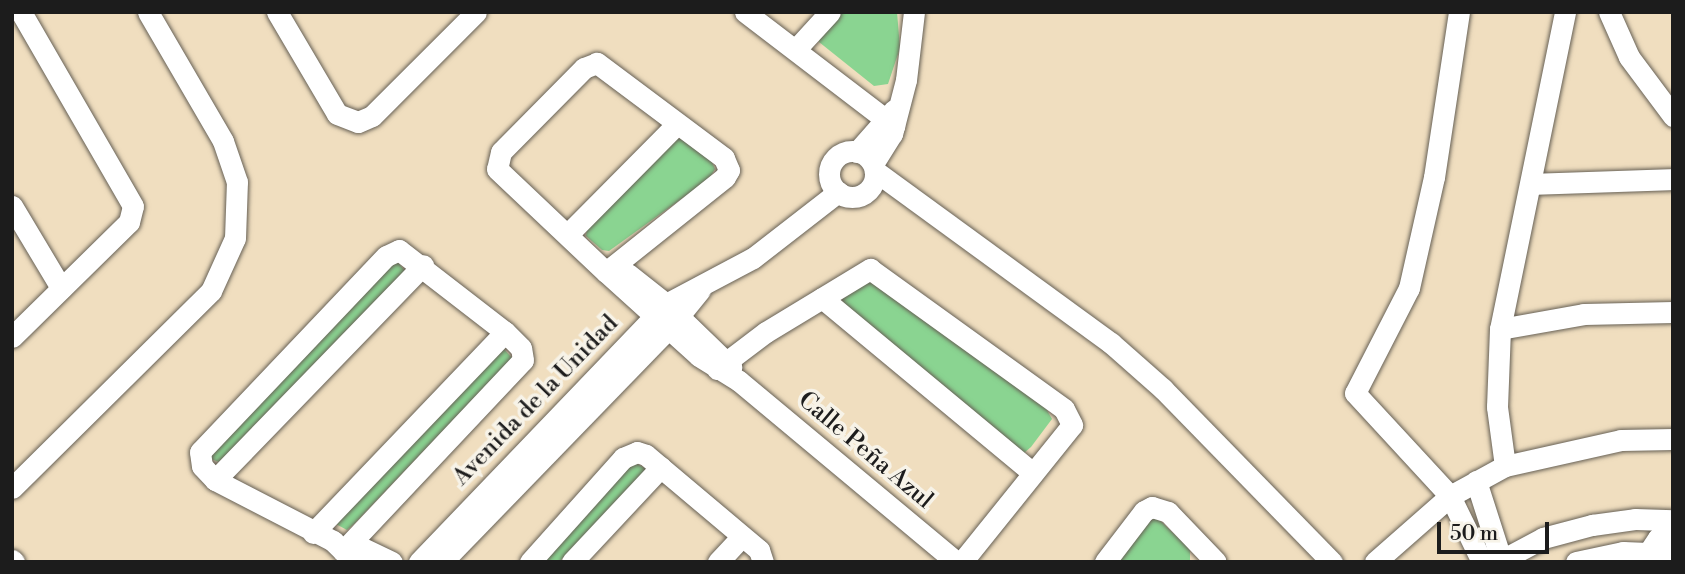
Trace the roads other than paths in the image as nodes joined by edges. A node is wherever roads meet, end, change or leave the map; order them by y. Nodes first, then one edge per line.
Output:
1 (21, 12) edge
2 (148, 12) edge
3 (476, 12) edge
4 (746, 12) edge
5 (831, 12) edge
6 (914, 12) edge
7 (1459, 12) edge
8 (1564, 12) edge
9 (1609, 12) edge
10 (281, 14) edge
11 (796, 49) junction
12 (1673, 116) edge
13 (892, 117) junction
14 (677, 124) junction
15 (868, 162) junction
16 (1673, 179) edge
17 (1532, 184) junction
18 (838, 192) junction
19 (12, 206) edge
20 (568, 234) junction
21 (423, 265) junction
22 (605, 265) junction
23 (61, 288) junction
24 (822, 298) junction
25 (1673, 312) edge
26 (667, 316) junction
27 (1500, 330) junction
28 (505, 332) junction
29 (12, 337) edge
30 (721, 364) junction
31 (608, 378) junction
32 (1673, 439) edge
33 (1505, 466) junction
34 (661, 467) junction
35 (1033, 472) junction
36 (215, 480) junction
37 (1476, 481) junction
38 (12, 488) edge
39 (1450, 496) junction
40 (1673, 520) edge
41 (742, 536) junction
42 (1673, 536) edge
43 (334, 542) junction
44 (1650, 551) junction
45 (1673, 554) edge
46 (1209, 559) edge
47 (1496, 561) edge
48 (365, 562) edge
49 (392, 562) edge
50 (419, 562) edge
51 (442, 562) edge
52 (530, 562) edge
53 (572, 562) edge
54 (718, 562) edge
55 (763, 562) edge
56 (956, 562) edge
57 (962, 562) edge
58 (1105, 562) edge
59 (1332, 562) edge
60 (1375, 562) edge
61 (1576, 562) edge

1 - 23 street
2 - 38 street
3 - 10 street
4 - 11 street
5 - 11 street
6 - 13 street
7 - 39 street
8 - 17 street
9 - 12 street
11 - 13 street
13 - 15 street
14 - 20 street
14 - 20 street, Calle Peña Azul
14 - 22 street
15 - 18 street
15 - 18 street
15 - 59 street
16 - 17 street
17 - 27 street
18 - 26 street, Avenida de la Unidad
19 - 23 street
20 - 22 street, Calle Peña Azul
21 - 28 street
21 - 36 street
21 - 36 street
22 - 26 street, Calle Peña Azul
23 - 29 street
24 - 30 street
24 - 35 street
24 - 35 street
25 - 27 street
26 - 30 street, Calle Peña Azul
26 - 31 street, Avenida de la Unidad
27 - 33 street
28 - 43 street
28 - 43 street
30 - 56 street, Calle Peña Azul
31 - 50 street, Avenida de la Unidad
31 - 51 street, Avenida de la Unidad
32 - 33 street
33 - 37 street
34 - 41 street
34 - 52 street
34 - 53 street
35 - 57 street
36 - 43 street
37 - 39 street
37 - 47 street
39 - 47 street
39 - 60 street
40 - 47 street
41 - 54 street
41 - 55 street
42 - 44 street
43 - 48 street
43 - 49 street
44 - 45 street
44 - 61 street
46 - 58 street

